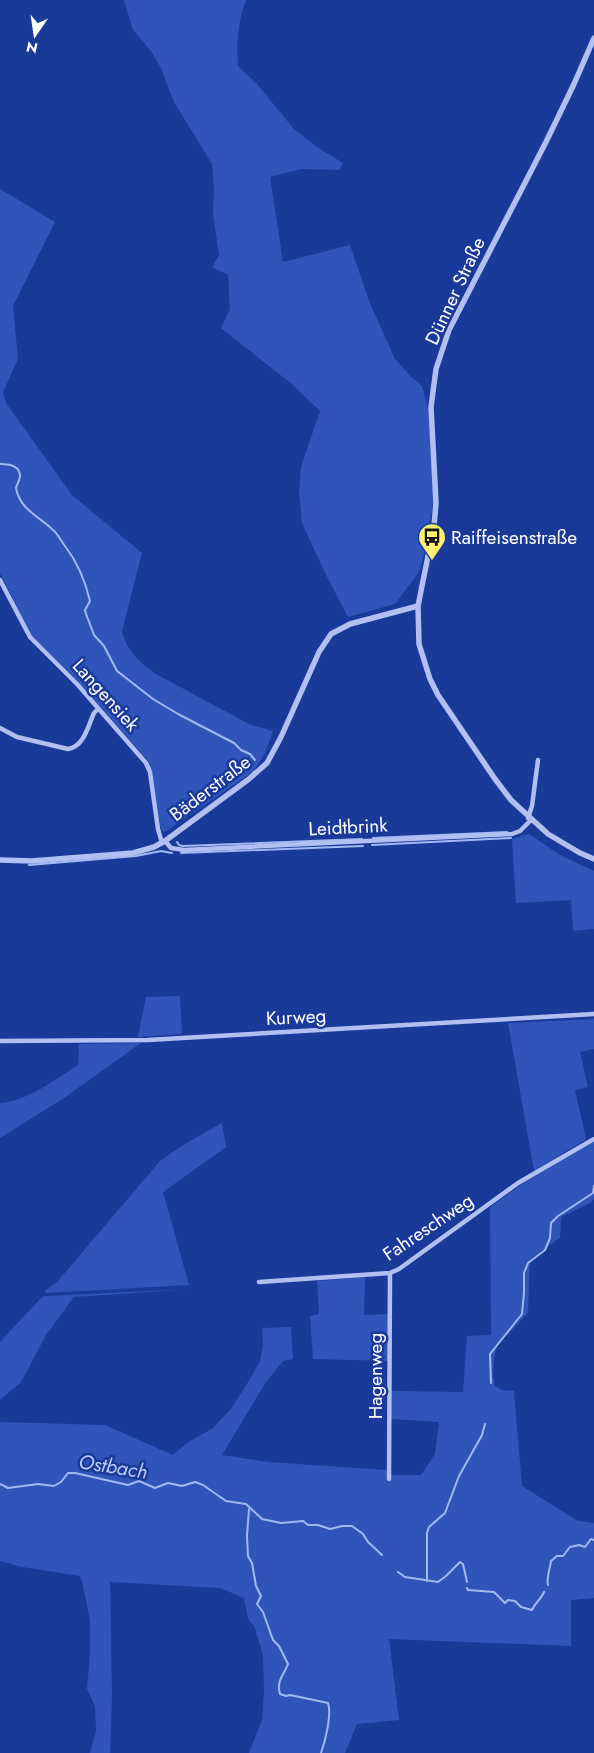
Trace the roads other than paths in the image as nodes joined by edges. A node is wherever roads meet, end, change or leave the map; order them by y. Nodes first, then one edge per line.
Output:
1 (594, 38) edge
2 (0, 580) edge
3 (418, 606) junction
4 (98, 709) junction
5 (0, 728) edge
6 (538, 760) dead end
7 (530, 819) junction
8 (163, 842) junction
9 (594, 859) edge
10 (0, 860) edge
11 (594, 1014) edge
12 (0, 1041) edge
13 (594, 1139) edge
14 (390, 1273) junction
15 (260, 1282) dead end
16 (389, 1479) dead end

1 - 3 street, Dünner Straße
2 - 4 street, Langensiek
3 - 7 street
3 - 8 street, Bäderstraße
4 - 5 street
4 - 8 street, Langensiek
6 - 7 street
7 - 8 street, Leidtbrink
7 - 9 street
8 - 10 street, Bäderstraße
11 - 12 street, Kurweg
13 - 14 street, Fahreschweg
14 - 15 street, Fahreschweg
14 - 16 street, Hagenweg

